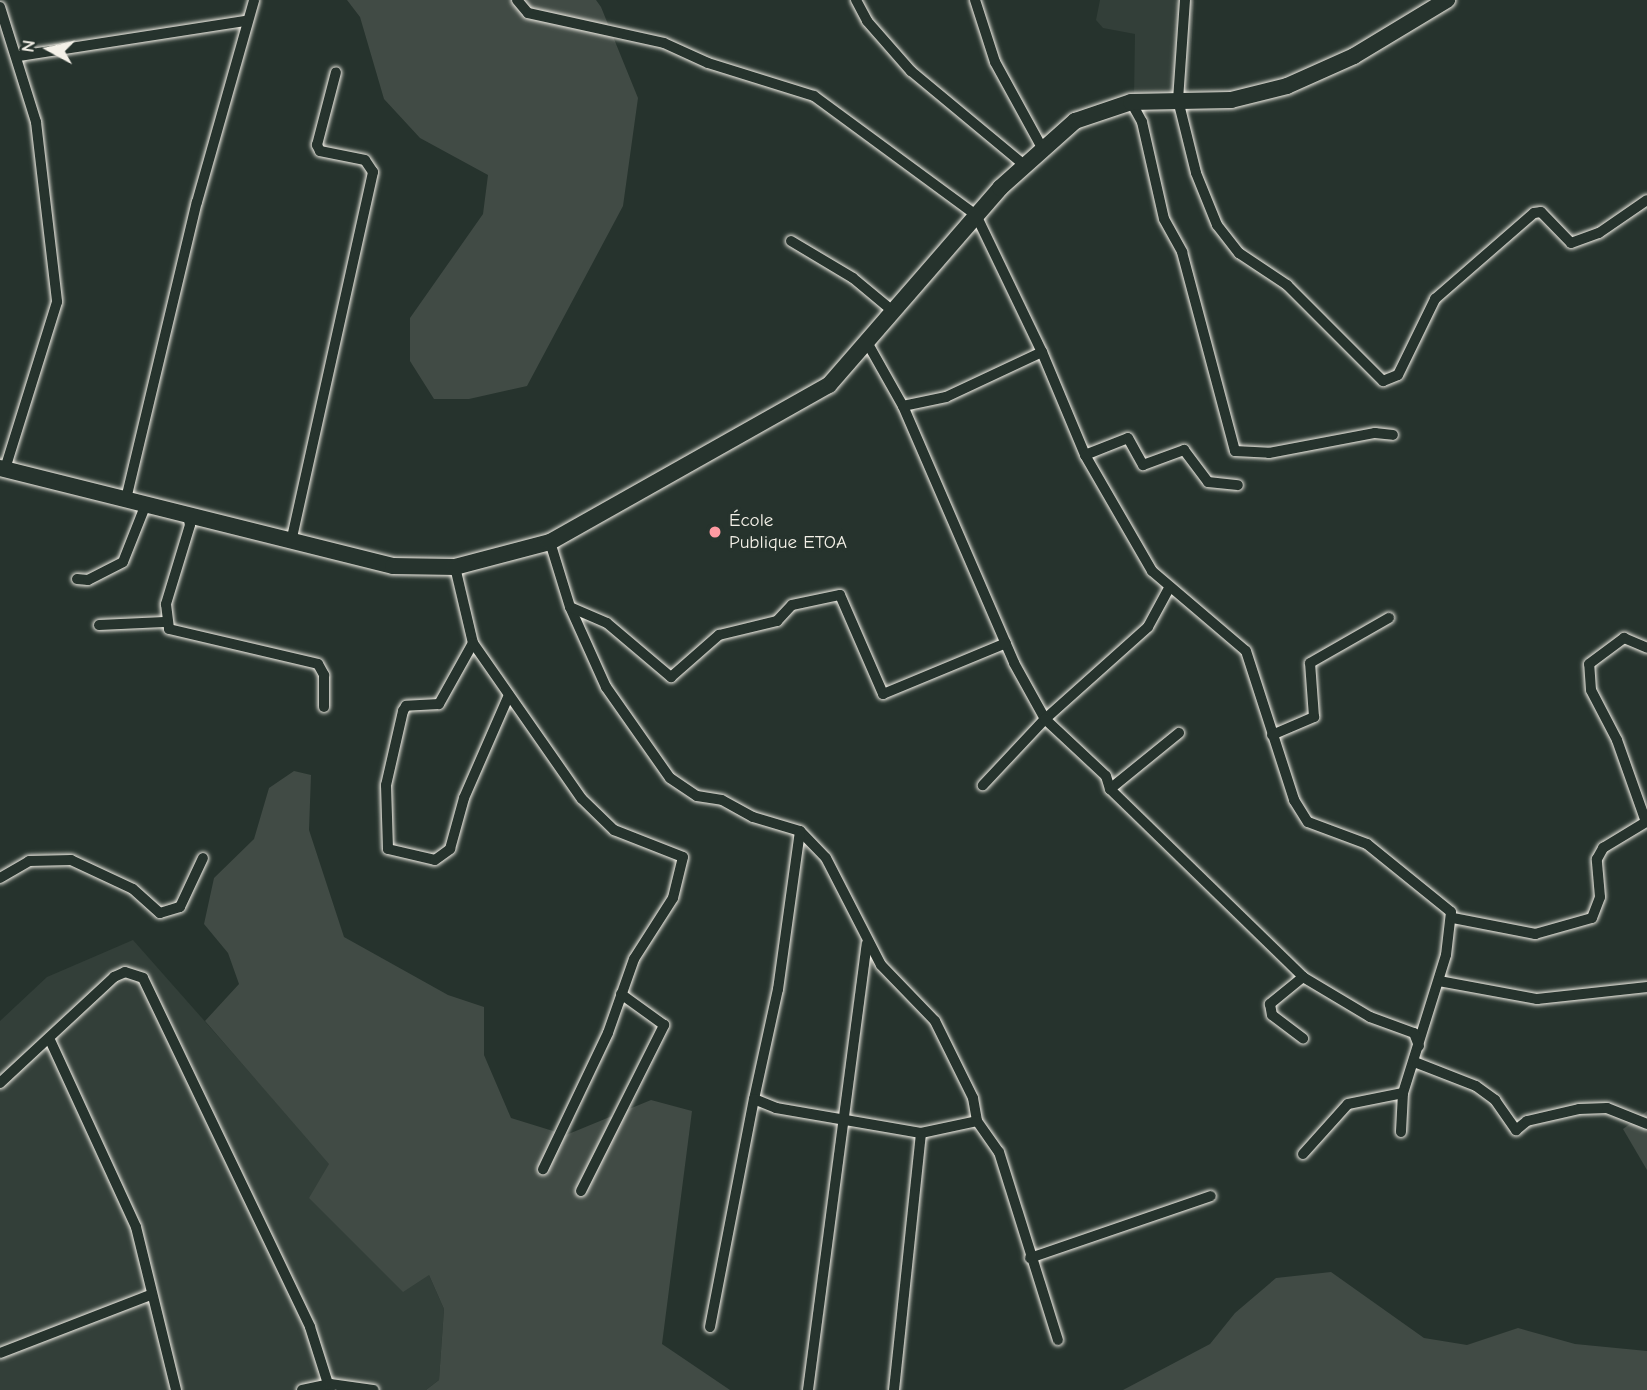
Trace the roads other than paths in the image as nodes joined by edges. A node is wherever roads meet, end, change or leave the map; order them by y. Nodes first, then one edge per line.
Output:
1 (254, 0) edge
2 (517, 0) edge
3 (856, 0) edge
4 (975, 0) edge
5 (1185, 0) edge
6 (1447, 0) edge
7 (0, 7) edge
8 (246, 21) junction
9 (19, 57) junction
10 (336, 72) dead end
11 (1178, 100) junction
12 (1131, 102) junction
13 (1041, 146) junction
14 (1023, 163) junction
15 (1647, 201) edge
16 (976, 215) junction
17 (791, 241) dead end
18 (894, 312) junction
19 (868, 344) junction
20 (1042, 352) junction
21 (902, 406) junction
22 (1394, 435) dead end
23 (1085, 455) junction
24 (3, 469) edge
25 (1238, 485) dead end
26 (126, 499) junction
27 (146, 504) junction
28 (188, 515) junction
29 (291, 542) junction
30 (550, 542) junction
31 (455, 567) junction
32 (77, 579) dead end
33 (1168, 590) junction
34 (570, 607) junction
35 (1389, 618) dead end
36 (164, 622) junction
37 (99, 625) dead end
38 (473, 643) junction
39 (1006, 643) junction
40 (1647, 648) edge
41 (509, 695) junction
42 (324, 708) dead end
43 (1045, 719) junction
44 (1179, 733) dead end
45 (1272, 735) junction
46 (984, 785) dead end
47 (1110, 789) junction
48 (1647, 823) edge
49 (800, 831) junction
50 (203, 858) dead end
51 (0, 877) edge
52 (1453, 918) junction
53 (867, 944) junction
54 (1303, 977) junction
55 (1438, 981) junction
56 (1647, 987) edge
57 (621, 995) junction
58 (1303, 1038) dead end
59 (50, 1040) junction
60 (1419, 1045) junction
61 (1416, 1063) junction
62 (0, 1083) edge
63 (1404, 1094) junction
64 (754, 1100) junction
65 (845, 1116) junction
66 (977, 1121) junction
67 (1647, 1124) edge
68 (1401, 1132) dead end
69 (921, 1133) junction
70 (1303, 1154) dead end
71 (543, 1169) dead end
72 (580, 1191) dead end
73 (1212, 1196) dead end
74 (1030, 1258) junction
75 (150, 1295) junction
76 (710, 1327) dead end
77 (1058, 1340) dead end
78 (0, 1353) edge
79 (330, 1387) edge
80 (176, 1390) edge
81 (302, 1390) edge
82 (373, 1390) edge
83 (808, 1390) edge
84 (894, 1390) edge

1 - 8 street
2 - 16 street
3 - 14 street
4 - 13 street
5 - 11 street
6 - 11 street
7 - 9 street
8 - 9 street
8 - 26 street
9 - 24 street
10 - 29 street
11 - 12 street
11 - 15 street
12 - 13 street
12 - 22 street
13 - 14 street
14 - 16 street
16 - 18 street
16 - 20 street
17 - 18 street
18 - 19 street
19 - 21 street
19 - 30 street
20 - 21 street
20 - 23 street
21 - 39 street
23 - 25 street
23 - 33 street
24 - 26 street
26 - 27 street
27 - 28 street
27 - 32 street
28 - 29 street
28 - 36 street
29 - 31 street
30 - 31 street
30 - 34 street
31 - 38 street
33 - 43 street
33 - 45 street
34 - 39 street
34 - 49 street
35 - 45 street
36 - 37 street
36 - 42 street
38 - 41 street
38 - 41 street
39 - 43 street
40 - 48 street
41 - 57 street
43 - 46 street
43 - 47 street
44 - 47 street
45 - 52 street
47 - 54 street
48 - 52 street
49 - 53 street
49 - 64 street
50 - 51 street
52 - 55 street
53 - 65 street
53 - 66 street
54 - 58 street
54 - 60 street
55 - 56 street
55 - 60 street
57 - 71 street
57 - 72 street
59 - 62 street
59 - 75 street
59 - 79 street
60 - 61 street
61 - 63 street
61 - 67 street
63 - 68 street
63 - 70 street
64 - 65 street
64 - 76 street
65 - 69 street
65 - 83 street
66 - 69 street
66 - 74 street
69 - 84 street
73 - 74 street
74 - 77 street
75 - 78 street
75 - 80 street
79 - 81 street
79 - 82 street

